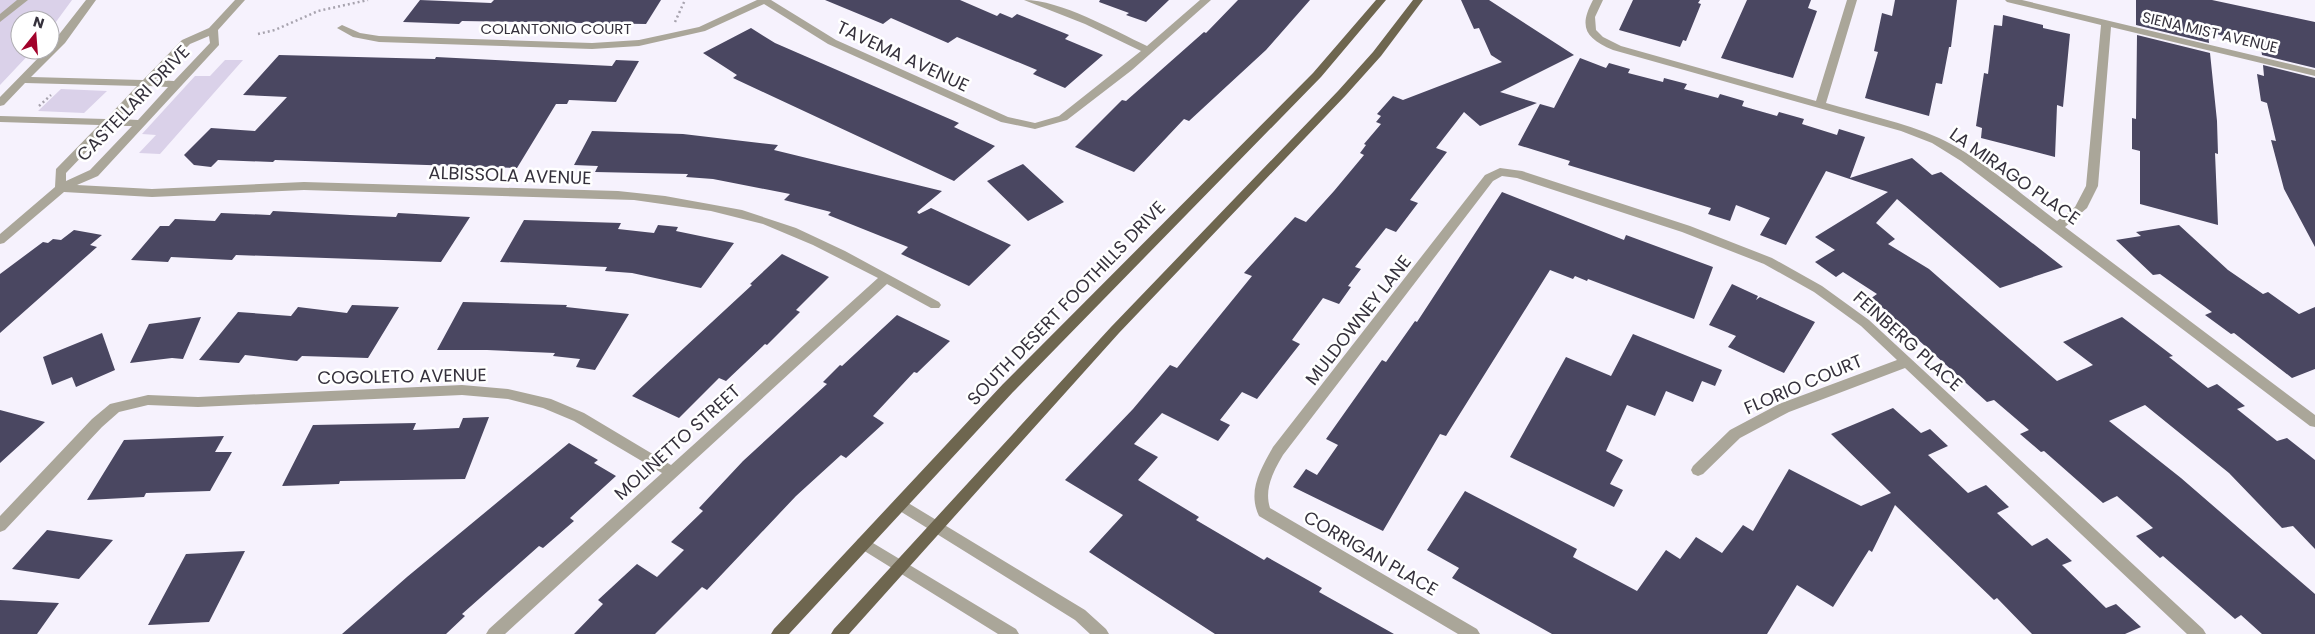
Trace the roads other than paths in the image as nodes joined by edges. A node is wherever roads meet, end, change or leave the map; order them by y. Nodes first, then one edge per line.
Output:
1 (23, 0) edge
2 (91, 0) edge
3 (240, 0) edge
4 (764, 0) edge
5 (1029, 0) edge
6 (1206, 0) edge
7 (1381, 0) edge
8 (1418, 0) edge
9 (1598, 0) edge
10 (1852, 0) edge
11 (2010, 0) edge
12 (0, 19) edge
13 (2106, 23) junction
14 (342, 28) dead end
15 (213, 30) junction
16 (1148, 51) junction
17 (2315, 73) edge
18 (24, 80) junction
19 (146, 84) junction
20 (177, 84) junction
21 (0, 103) edge
22 (1820, 104) junction
23 (0, 119) edge
24 (109, 122) junction
25 (141, 123) junction
26 (1500, 172) joint
27 (61, 188) junction
28 (2057, 227) junction
29 (0, 240) edge
30 (886, 278) junction
31 (935, 305) dead end
32 (1906, 362) junction
33 (2315, 422) edge
34 (1698, 470) dead end
35 (672, 472) junction
36 (1258, 498) joint
37 (900, 504) junction
38 (0, 526) edge
39 (935, 526) junction
40 (863, 543) junction
41 (900, 566) junction
42 (494, 634) edge
43 (779, 634) edge
44 (839, 634) edge
45 (1011, 634) edge
46 (1101, 634) edge
47 (1472, 634) edge
48 (2198, 634) edge

1 - 12 street
2 - 18 street
3 - 15 street, CASTELLARI DRIVE
4 - 14 street, COLANTONIO COURT
4 - 16 street, TAVEMA AVENUE
5 - 16 street
6 - 16 street
7 - 37 main road, SOUTH DESERT FOOTHILLS DRIVE
8 - 39 main road
9 - 22 street, LA MIRAGO PLACE
10 - 22 street
11 - 13 street, SIENA MIST AVENUE
13 - 17 street, SIENA MIST AVENUE
13 - 28 street
15 - 19 street, CASTELLARI DRIVE
15 - 20 street, CASTELLARI DRIVE
18 - 19 street
18 - 21 street
19 - 20 street
19 - 24 street, CASTELLARI DRIVE
20 - 25 street, CASTELLARI DRIVE
22 - 28 street, LA MIRAGO PLACE
23 - 24 street
24 - 25 street
24 - 27 street, CASTELLARI DRIVE
25 - 27 street, CASTELLARI DRIVE
26 - 32 street, FEINBERG PLACE
26 - 36 street, MULDOWNEY LANE
27 - 29 street, CASTELLARI DRIVE
27 - 30 street, ALBISSOLA AVENUE
28 - 33 street, LA MIRAGO PLACE
30 - 31 street, ALBISSOLA AVENUE
30 - 35 street, MOLINETTO STREET
32 - 34 street, FLORIO COURT
32 - 48 street, FEINBERG PLACE
35 - 38 street, COGOLETO AVENUE
35 - 42 street, MOLINETTO STREET
36 - 47 street, CORRIGAN PLACE
37 - 39 street
37 - 40 main road, SOUTH DESERT FOOTHILLS DRIVE
39 - 41 main road
39 - 46 street
40 - 41 street
40 - 43 main road, SOUTH DESERT FOOTHILLS DRIVE
41 - 44 main road
41 - 45 street

